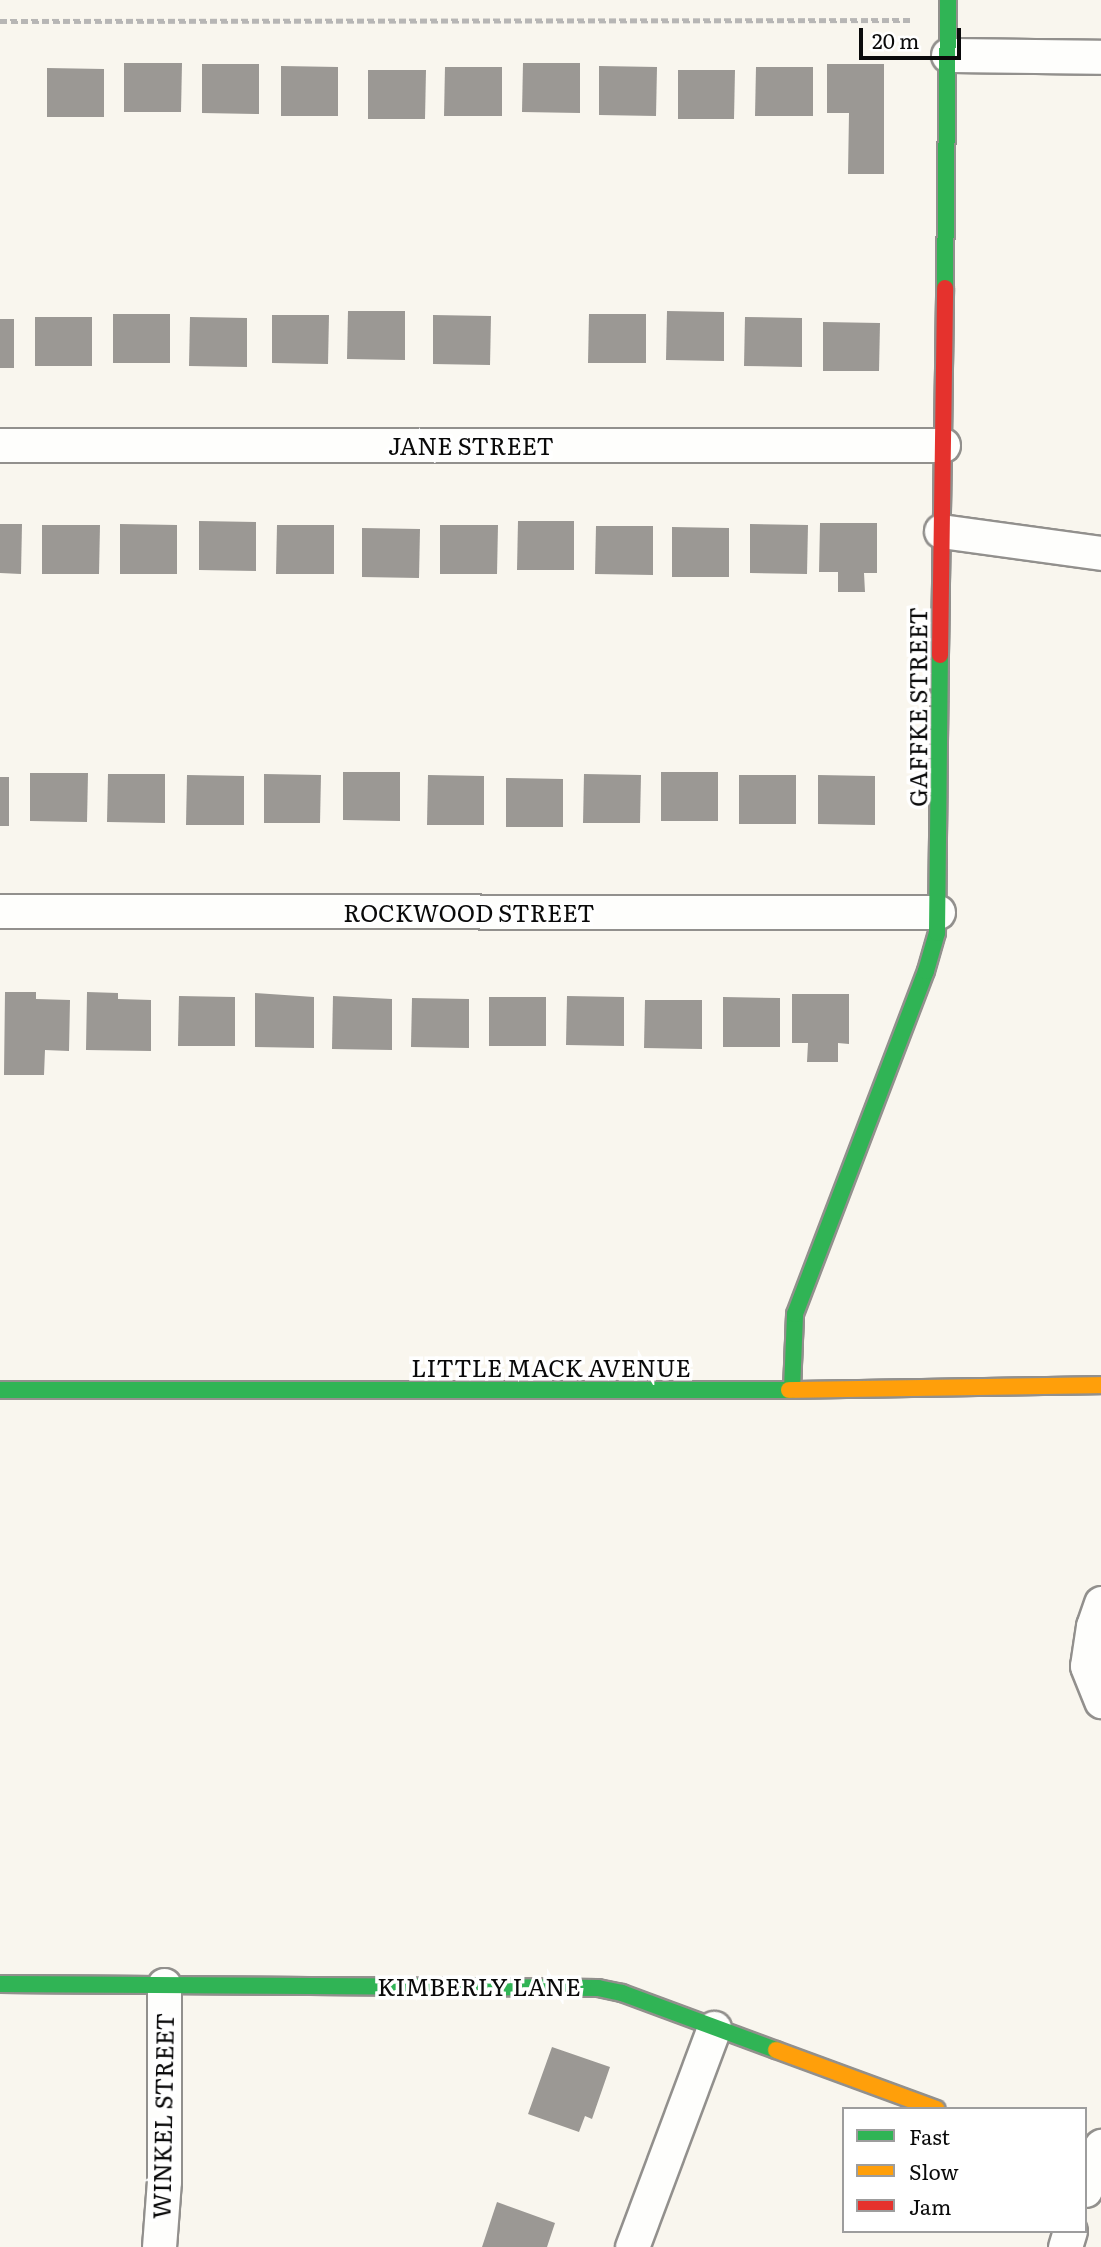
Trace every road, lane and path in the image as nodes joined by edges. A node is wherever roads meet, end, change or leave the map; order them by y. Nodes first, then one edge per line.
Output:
1 (948, 0) edge
2 (911, 15) dead end
3 (0, 22) edge
4 (948, 55) junction
5 (1101, 58) edge
6 (0, 445) edge
7 (943, 445) junction
8 (941, 531) junction
9 (1101, 553) edge
10 (0, 911) edge
11 (938, 912) junction
12 (1101, 1385) edge
13 (0, 1390) edge
14 (792, 1390) junction
15 (1101, 1603) edge
16 (1101, 1701) edge
17 (0, 1984) edge
18 (164, 1985) junction
19 (714, 2028) junction
20 (931, 2107) edge
21 (159, 2247) edge
22 (632, 2247) edge

1 - 4 street, GAFFKE STREET
2 - 3 path
4 - 5 street
4 - 7 street, GAFFKE STREET
6 - 7 street, JANE STREET
7 - 8 street, GAFFKE STREET
8 - 9 street
8 - 11 street, GAFFKE STREET
10 - 11 street, ROCKWOOD STREET
11 - 14 street, GAFFKE STREET
12 - 14 street, LITTLE MACK AVENUE
13 - 14 street, LITTLE MACK AVENUE
15 - 16 street
17 - 18 street, KIMBERLY LANE
18 - 19 street, KIMBERLY LANE
18 - 21 street, WINKEL STREET
19 - 20 street, KIMBERLY LANE
19 - 22 street

